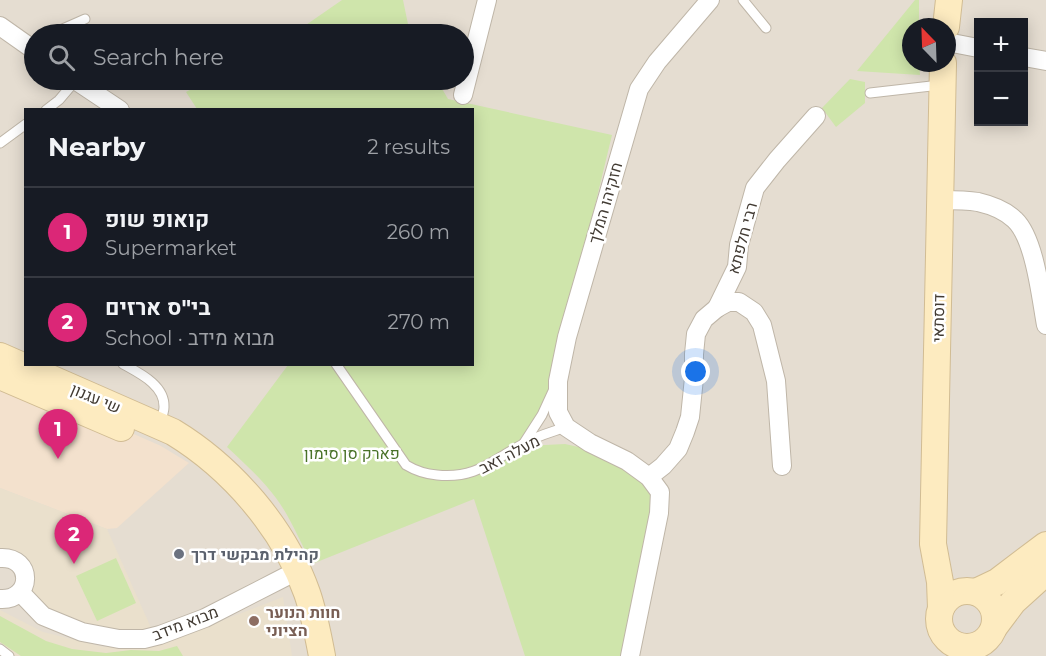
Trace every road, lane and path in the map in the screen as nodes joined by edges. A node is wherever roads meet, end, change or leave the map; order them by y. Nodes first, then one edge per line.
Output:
1 (487, 0) edge
2 (710, 0) edge
3 (743, 0) edge
4 (949, 0) edge
5 (947, 18) edge
6 (85, 20) dead end
7 (75, 24) edge
8 (0, 26) edge
9 (766, 28) dead end
10 (24, 40) edge
11 (956, 44) edge
12 (974, 47) edge
13 (474, 51) edge
14 (1028, 58) edge
15 (1046, 61) edge
16 (943, 74) edge
17 (67, 90) edge
18 (90, 90) edge
19 (464, 90) edge
20 (870, 93) dead end
21 (463, 95) dead end
22 (49, 108) edge
23 (117, 108) edge
24 (816, 116) dead end
25 (24, 125) edge
26 (0, 143) edge
27 (941, 200) junction
28 (717, 308) junction
29 (1046, 325) edge
30 (0, 356) edge
31 (126, 366) edge
32 (337, 366) edge
33 (0, 376) edge
34 (558, 381) junction
35 (159, 426) junction
36 (566, 427) junction
37 (524, 443) junction
38 (782, 466) dead end
39 (649, 477) junction
40 (1046, 545) edge
41 (0, 558) edge
42 (939, 572) junction
43 (1046, 572) edge
44 (285, 577) junction
45 (968, 591) junction
46 (20, 592) junction
47 (0, 599) edge
48 (940, 615) junction
49 (994, 626) junction
50 (0, 649) edge
51 (972, 651) edge
52 (9, 656) edge
53 (309, 656) edge
54 (322, 656) edge
55 (630, 656) edge
56 (932, 656) edge

1 - 13 street
2 - 34 street, חזקיהו המלך
3 - 9 lane
4 - 5 street
6 - 7 lane
8 - 10 street
11 - 12 street
14 - 15 street
16 - 20 lane
16 - 27 street, דוסתאי
17 - 22 lane
18 - 23 street
19 - 21 street
24 - 28 street, רבי חלפתא
25 - 26 lane
27 - 29 street
27 - 42 street, דוסתאי
28 - 38 street
28 - 39 street
30 - 35 street, שי עגנון
31 - 35 lane
32 - 37 lane, מעלה זאב
33 - 44 street
34 - 36 street, חזקיהו המלך
34 - 37 lane
35 - 54 street, שי עגנון
36 - 37 lane, מעלה זאב
36 - 39 street
39 - 55 street
40 - 45 street
41 - 46 street
42 - 45 street
42 - 48 street, דוסתאי
43 - 49 street
44 - 46 street, מבוא מידב
44 - 53 street
45 - 48 street
45 - 49 street
46 - 47 street
48 - 51 street
48 - 56 street, דוסתאי
49 - 51 street
50 - 52 lane

